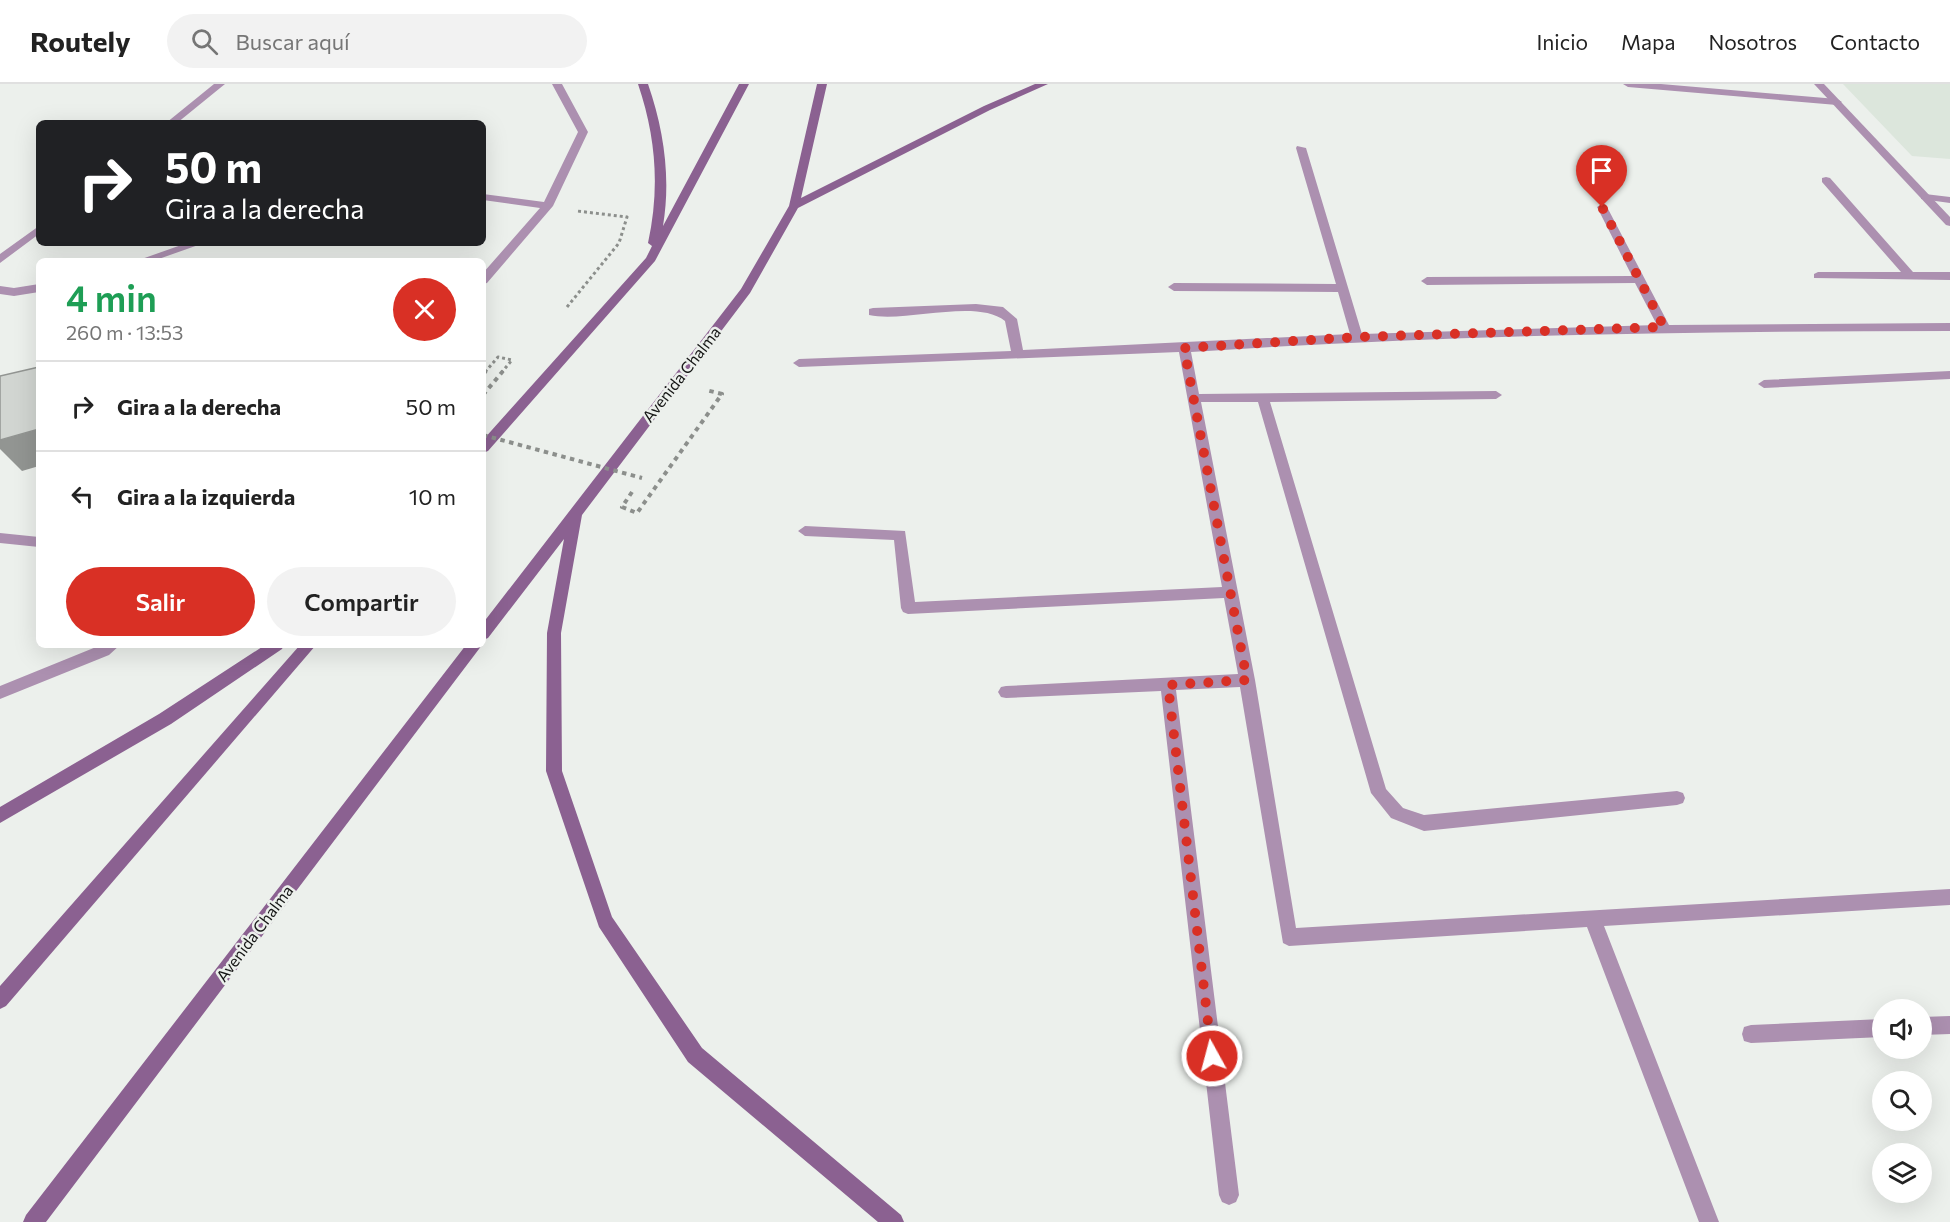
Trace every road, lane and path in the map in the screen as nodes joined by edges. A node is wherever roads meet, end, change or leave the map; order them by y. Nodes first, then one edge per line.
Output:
1 (220, 84) edge
2 (557, 84) edge
3 (643, 84) edge
4 (744, 84) edge
5 (822, 84) edge
6 (1043, 84) edge
7 (1628, 84) edge
8 (1819, 84) edge
9 (1836, 102) junction
10 (175, 120) edge
11 (1301, 148) dead end
12 (1826, 180) dead end
13 (486, 197) edge
14 (1926, 197) junction
15 (1950, 200) edge
16 (548, 206) junction
17 (794, 206) junction
18 (1602, 207) dead end
19 (1950, 223) edge
20 (36, 231) edge
21 (189, 246) edge
22 (151, 258) edge
23 (651, 259) junction
24 (0, 260) edge
25 (1818, 276) dead end
26 (1910, 276) junction
27 (1950, 276) edge
28 (486, 277) edge
29 (1639, 279) junction
30 (1427, 281) dead end
31 (1174, 287) dead end
32 (36, 288) edge
33 (1343, 288) junction
34 (0, 290) edge
35 (563, 311) dead end
36 (873, 312) dead end
37 (1664, 327) junction
38 (1950, 327) edge
39 (1357, 337) junction
40 (1184, 348) junction
41 (1018, 353) junction
42 (799, 363) dead end
43 (486, 371) edge
44 (1950, 375) edge
45 (505, 378) dead end
46 (1764, 384) dead end
47 (486, 391) edge
48 (722, 394) dead end
49 (1496, 395) dead end
50 (1193, 398) junction
51 (1263, 398) junction
52 (486, 399) edge
53 (486, 436) edge
54 (486, 445) edge
55 (575, 514) junction
56 (805, 531) dead end
57 (0, 538) edge
58 (36, 542) edge
59 (1231, 592) junction
60 (486, 630) edge
61 (108, 648) edge
62 (272, 648) edge
63 (306, 648) edge
64 (473, 648) edge
65 (1247, 680) junction
66 (1168, 685) junction
67 (1006, 692) dead end
68 (0, 693) edge
69 (1677, 798) dead end
70 (0, 816) edge
71 (1950, 897) edge
72 (1592, 916) junction
73 (0, 1000) edge
74 (1950, 1025) edge
75 (1932, 1026) edge
76 (1872, 1028) edge
77 (1751, 1034) dead end
78 (1229, 1195) dead end
79 (33, 1222) edge
80 (894, 1222) edge
81 (1709, 1222) edge

1 - 10 street
2 - 16 street
3 - 23 main road
4 - 23 main road
5 - 17 main road, Avenida Chalma
6 - 17 main road
7 - 9 street
8 - 9 street
9 - 14 street
11 - 33 street
12 - 26 street
13 - 16 street
14 - 15 street
14 - 19 street
16 - 28 street
16 - 35 path
17 - 55 main road, Avenida Chalma
18 - 29 street
20 - 24 street
21 - 22 street
23 - 54 main road
25 - 26 street
26 - 27 street
29 - 30 street
29 - 37 street
31 - 33 street
32 - 34 street
33 - 39 street
36 - 41 street
37 - 38 street
37 - 39 street
39 - 40 street
40 - 41 street
40 - 50 street
41 - 42 street
43 - 47 path
44 - 46 street
45 - 52 path
48 - 53 path, bridge
49 - 51 street
50 - 51 street
50 - 59 street
51 - 69 street
55 - 60 main road, Avenida Chalma
55 - 80 main road
56 - 59 street
57 - 58 street
59 - 65 street
61 - 68 street
62 - 70 main road
63 - 73 main road
64 - 79 main road, Avenida Chalma
65 - 66 street
65 - 72 street
66 - 67 street
66 - 78 street
71 - 72 street
72 - 81 street
74 - 75 street
76 - 77 street

